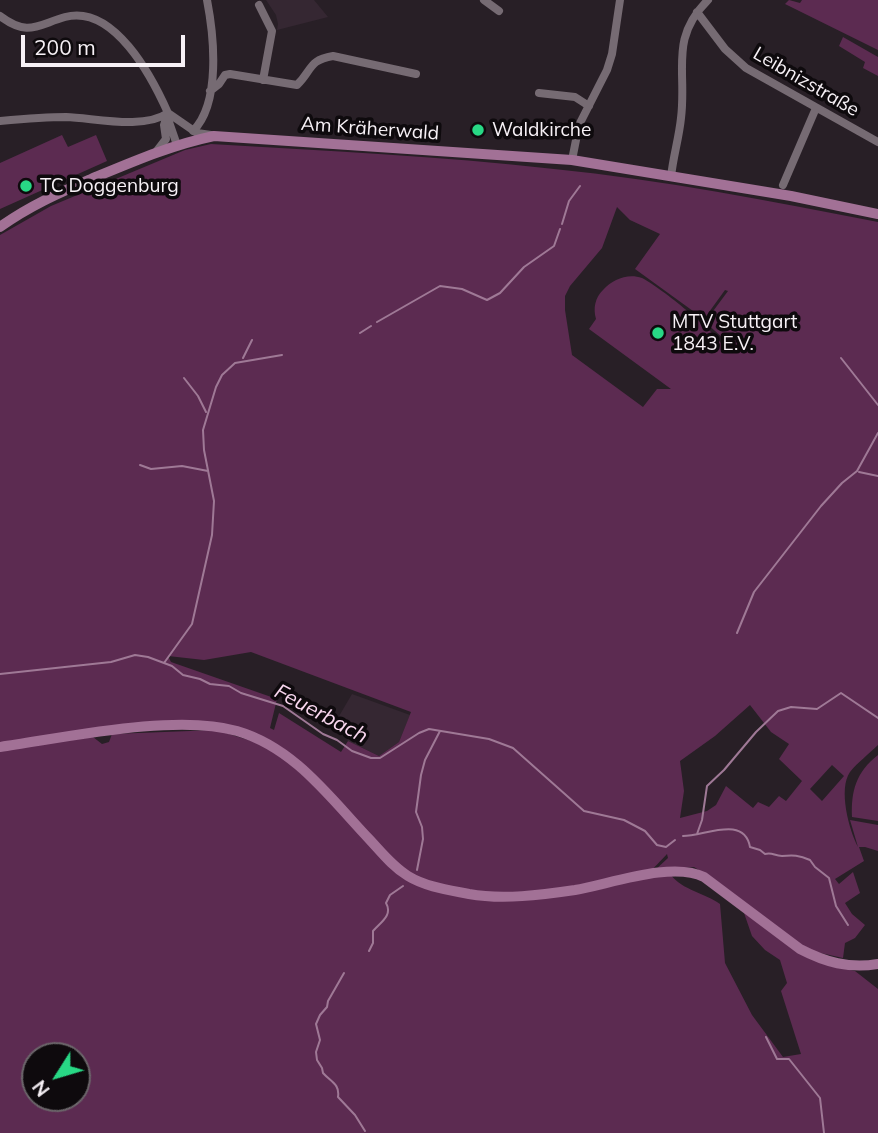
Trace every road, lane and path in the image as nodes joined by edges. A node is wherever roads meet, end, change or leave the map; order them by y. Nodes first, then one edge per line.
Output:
1 (207, 0) edge
2 (484, 0) edge
3 (620, 0) edge
4 (708, 0) edge
5 (259, 5) dead end
6 (499, 10) dead end
7 (697, 12) junction
8 (0, 16) edge
9 (416, 74) dead end
10 (263, 80) junction
11 (210, 91) junction
12 (539, 93) dead end
13 (589, 106) junction
14 (816, 107) junction
15 (168, 116) junction
16 (0, 121) edge
17 (192, 136) junction
18 (878, 142) edge
19 (177, 145) junction
20 (155, 152) junction
21 (572, 160) junction
22 (671, 177) junction
23 (783, 186) dead end
24 (878, 214) edge
25 (0, 227) edge
26 (0, 747) edge
27 (878, 964) edge

1 - 11 street
2 - 6 street
3 - 13 street
4 - 7 street
5 - 10 street
7 - 14 street, Leibnizstraße
7 - 22 street
8 - 15 street
9 - 10 street
10 - 11 street
11 - 17 street
12 - 13 street
13 - 21 street
14 - 18 street, Leibnizstraße
14 - 23 street
15 - 16 street
15 - 17 street
15 - 19 street
15 - 20 street
17 - 19 main road, Am Kräherwald
17 - 21 main road, Am Kräherwald
19 - 20 main road, Am Kräherwald
20 - 25 main road, Am Kräherwald
21 - 22 main road, Am Kräherwald
22 - 24 main road, Am Kräherwald
26 - 27 main road

